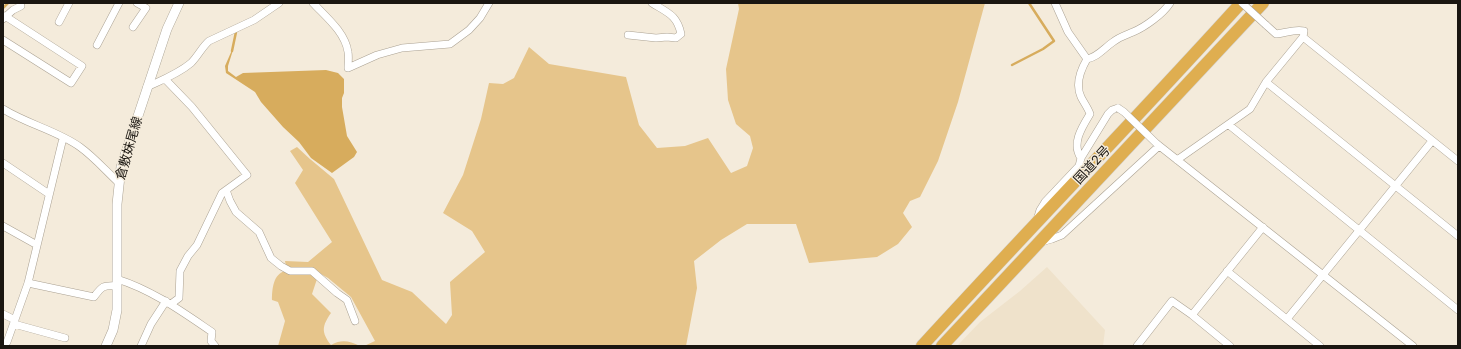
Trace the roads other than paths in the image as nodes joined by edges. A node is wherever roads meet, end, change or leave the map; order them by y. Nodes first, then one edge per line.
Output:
1 (20, 3) edge
2 (69, 3) edge
3 (119, 3) edge
4 (137, 3) edge
5 (179, 3) edge
6 (313, 3) edge
7 (489, 3) edge
8 (652, 3) edge
9 (1055, 3) edge
10 (1170, 3) edge
11 (1241, 3) edge
12 (1263, 3) edge
13 (275, 4) edge
14 (4, 18) edge
15 (59, 22) dead end
16 (133, 27) dead end
17 (628, 34) dead end
18 (1303, 37) junction
19 (3, 40) edge
20 (97, 45) dead end
21 (1087, 58) junction
22 (165, 79) junction
23 (1266, 82) junction
24 (147, 87) junction
25 (3, 109) edge
26 (1229, 125) junction
27 (63, 138) junction
28 (1432, 141) junction
29 (1158, 145) junction
30 (1082, 158) junction
31 (1177, 160) junction
32 (1458, 161) edge
33 (3, 163) edge
34 (118, 183) junction
35 (1396, 186) junction
36 (226, 190) junction
37 (49, 194) junction
38 (1037, 222) junction
39 (3, 226) edge
40 (1263, 227) junction
41 (1359, 230) junction
42 (1458, 236) edge
43 (1040, 242) junction
44 (37, 245) junction
45 (1227, 271) junction
46 (1323, 274) junction
47 (28, 283) junction
48 (117, 283) junction
49 (169, 302) junction
50 (1458, 310) edge
51 (3, 314) edge
52 (1192, 315) junction
53 (1288, 319) junction
54 (355, 321) dead end
55 (14, 322) junction
56 (65, 338) dead end
57 (3, 346) edge
58 (106, 346) edge
59 (141, 346) edge
60 (215, 346) edge
61 (922, 346) edge
62 (942, 346) edge
63 (1137, 346) edge
64 (1230, 346) edge
65 (1320, 346) edge
66 (1412, 346) edge

1 - 14 street
2 - 15 street
3 - 20 street
4 - 16 street
5 - 24 main road, 倉敷妹尾線
6 - 7 street
8 - 17 street
9 - 21 street
10 - 21 street
11 - 18 street, bridge
11 - 38 highway, 国道2号
12 - 43 highway, 国道2号
13 - 22 street
14 - 19 street
18 - 23 street
18 - 28 street
21 - 30 street
22 - 24 street
22 - 36 street
23 - 26 street
23 - 35 street
24 - 34 main road, 倉敷妹尾線
25 - 27 street
26 - 31 street
26 - 41 street
27 - 34 street
27 - 37 street
28 - 32 street
28 - 35 street
29 - 30 street, bridge
29 - 31 street
29 - 43 street
30 - 38 street
31 - 40 street
33 - 37 street
34 - 48 main road, 倉敷妹尾線
35 - 41 street
35 - 42 street
36 - 49 street
36 - 54 street
37 - 44 street
38 - 61 highway, 国道2号
39 - 44 street
40 - 45 street
40 - 46 street
41 - 46 street
41 - 50 street
43 - 62 highway, 国道2号
44 - 47 street
45 - 52 street
45 - 53 street
46 - 53 street
46 - 66 street
47 - 48 street
47 - 55 street
48 - 49 street
48 - 58 main road, 倉敷妹尾線
49 - 59 street
49 - 60 street
51 - 55 street
52 - 63 street
52 - 64 street
53 - 65 street
55 - 56 street
55 - 57 street

